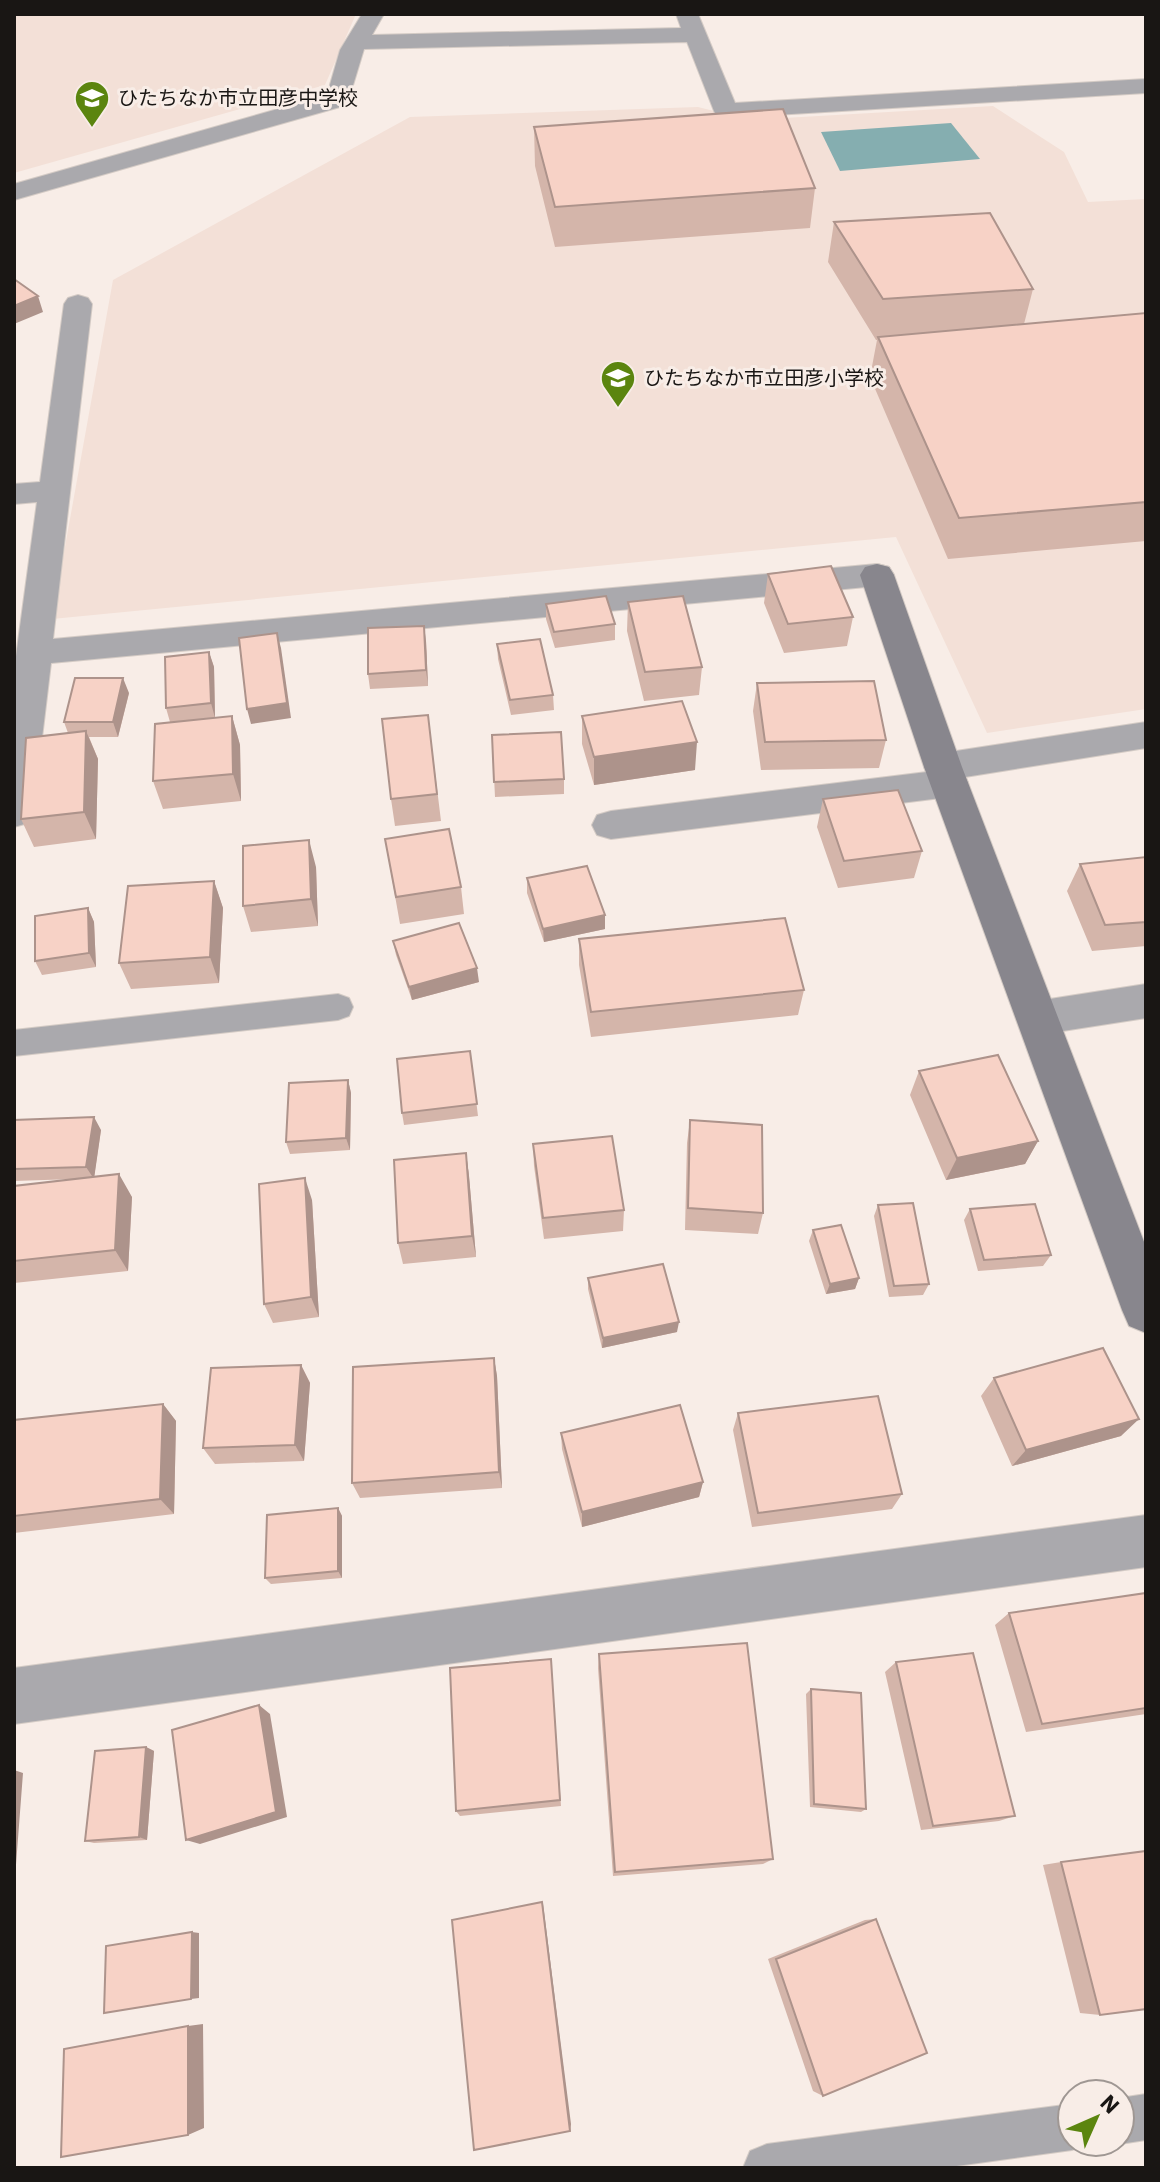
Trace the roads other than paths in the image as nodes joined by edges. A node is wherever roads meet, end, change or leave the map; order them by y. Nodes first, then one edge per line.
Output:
1 (373, 14) edge
2 (691, 24) edge
3 (357, 42) junction
4 (1146, 86) edge
5 (14, 192) edge
6 (78, 304) dead end
7 (54, 491) junction
8 (14, 494) edge
9 (877, 575) joint
10 (26, 667) edge
11 (1146, 735) edge
12 (946, 775) junction
13 (14, 813) edge
14 (611, 825) dead end
15 (1146, 1001) edge
16 (338, 1007) dead end
17 (1037, 1018) junction
18 (14, 1043) edge
19 (1146, 1310) edge
20 (1146, 1541) edge
21 (14, 1696) edge
22 (1056, 2129) edge
23 (767, 2168) edge

1 - 3 street
2 - 3 street
2 - 4 street
3 - 5 street
6 - 7 street
7 - 8 street
7 - 10 street
9 - 10 street
9 - 12 street
10 - 13 street
11 - 12 street
12 - 14 street
12 - 17 street
15 - 17 street
16 - 18 lane
17 - 19 street
20 - 21 street
22 - 23 lane

